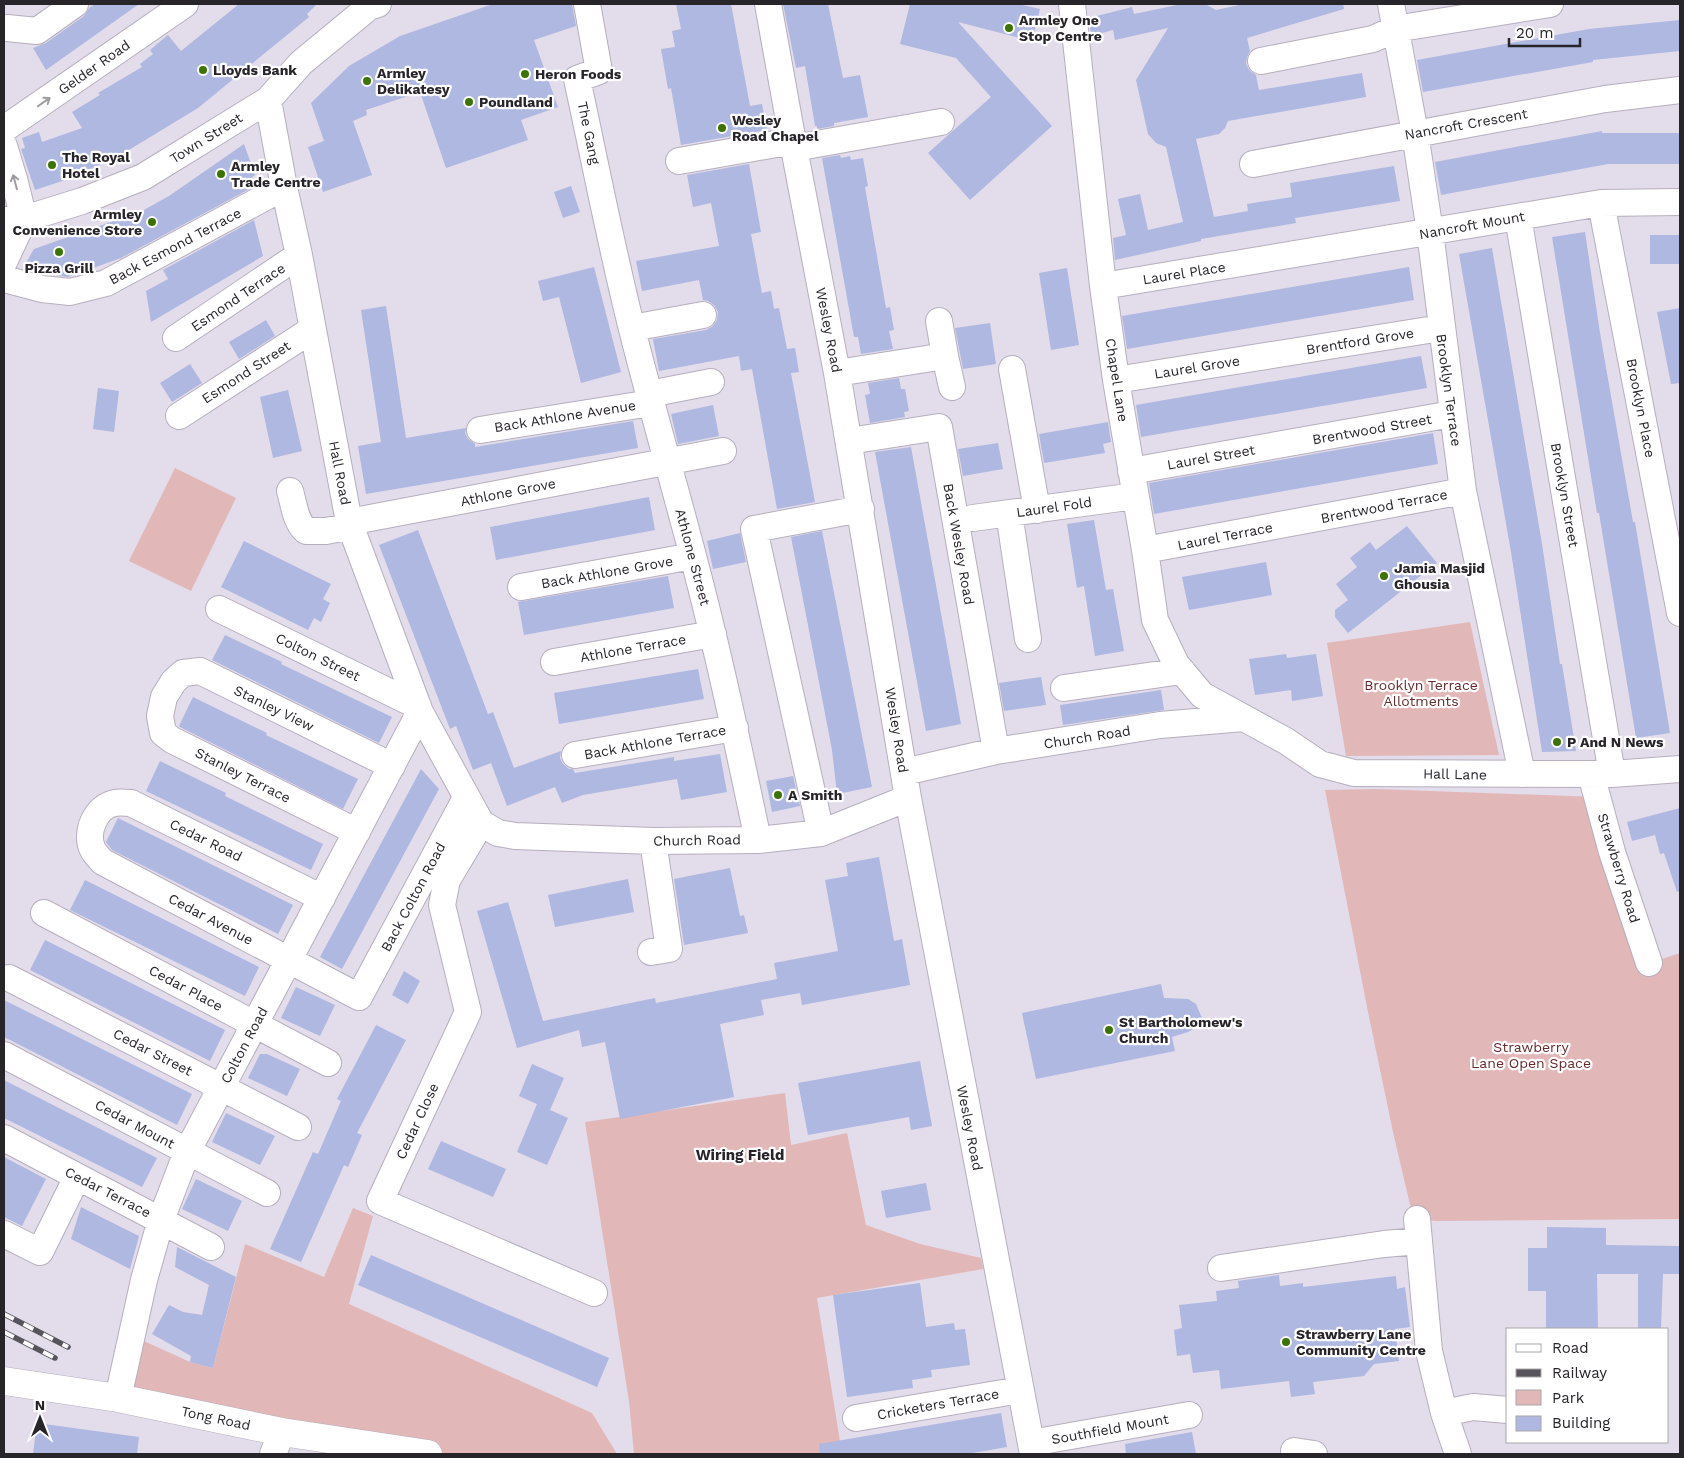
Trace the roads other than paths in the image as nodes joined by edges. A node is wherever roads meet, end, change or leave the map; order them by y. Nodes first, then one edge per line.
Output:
1 (74, 4) edge
2 (185, 4) edge
3 (587, 4) edge
4 (768, 4) edge
5 (1072, 4) edge
6 (1391, 4) edge
7 (1550, 4) edge
8 (371, 5) edge
9 (7, 28) dead end
10 (1395, 29) junction
11 (1261, 61) dead end
12 (1680, 90) edge
13 (268, 100) junction
14 (941, 122) dead end
15 (4, 130) edge
16 (1414, 133) junction
17 (793, 144) junction
18 (4, 146) edge
19 (679, 161) dead end
20 (1253, 164) dead end
21 (284, 187) junction
22 (1680, 202) edge
23 (1601, 203) junction
24 (1518, 216) junction
25 (14, 220) edge
26 (1430, 232) junction
27 (299, 255) junction
28 (1266, 260) joint
29 (4, 262) edge
30 (620, 277) joint
31 (4, 279) edge
32 (1103, 286) junction
33 (703, 315) dead end
34 (939, 321) dead end
35 (632, 328) junction
36 (1441, 328) junction
37 (313, 329) junction
38 (176, 338) dead end
39 (1279, 354) joint
40 (945, 356) junction
41 (1012, 369) dead end
42 (837, 373) junction
43 (1116, 380) junction
44 (711, 382) dead end
45 (952, 387) dead end
46 (650, 398) junction
47 (1452, 414) junction
48 (179, 416) dead end
49 (480, 430) dead end
50 (849, 441) junction
51 (1291, 443) joint
52 (724, 451) dead end
53 (668, 462) junction
54 (1133, 484) junction
55 (290, 491) dead end
56 (1463, 491) junction
57 (861, 508) junction
58 (1037, 510) junction
59 (1009, 513) junction
60 (973, 518) dead end
61 (1304, 521) joint
62 (350, 524) junction
63 (1145, 550) junction
64 (693, 556) junction
65 (521, 587) dead end
66 (219, 609) dead end
67 (1680, 613) edge
68 (713, 634) junction
69 (1028, 638) dead end
70 (554, 662) dead end
71 (1182, 671) junction
72 (1064, 688) dead end
73 (164, 697) joint
74 (419, 709) junction
75 (1244, 718) junction
76 (735, 728) junction
77 (996, 751) junction
78 (575, 755) dead end
79 (392, 766) junction
80 (1680, 769) edge
81 (904, 772) junction
82 (1522, 774) junction
83 (1602, 774) junction
84 (466, 798) junction
85 (908, 798) junction
86 (93, 822) joint
87 (481, 824) junction
88 (357, 832) junction
89 (821, 832) junction
90 (758, 840) junction
91 (653, 841) junction
92 (322, 898) junction
93 (44, 913) dead end
94 (651, 952) dead end
95 (289, 959) junction
96 (1649, 962) dead end
97 (9, 978) dead end
98 (359, 997) joint
99 (255, 1025) junction
100 (4, 1056) edge
101 (328, 1063) dead end
102 (222, 1087) junction
103 (298, 1127) dead end
104 (4, 1138) edge
105 (188, 1152) junction
106 (77, 1177) junction
107 (267, 1193) dead end
108 (161, 1220) junction
109 (4, 1234) edge
110 (211, 1247) dead end
111 (1221, 1268) dead end
112 (594, 1293) dead end
113 (4, 1381) edge
114 (1020, 1390) junction
115 (118, 1398) junction
116 (1506, 1410) edge
117 (1444, 1413) junction
118 (1190, 1415) dead end
119 (856, 1418) dead end
120 (278, 1443) edge
121 (1032, 1449) edge
122 (428, 1454) edge
123 (1458, 1454) edge

1 - 9 street
15 -> 2 street, Gelder Road
3 - 30 street, The Gang
4 - 17 street, Wesley Road
5 - 32 street, Chapel Lane
6 - 10 street, Brooklyn Terrace
7 - 10 street
8 - 13 street, Town Street
10 - 11 street
10 - 16 street, Brooklyn Terrace
12 - 16 street, Nancroft Crescent
13 - 21 street, Hall Road
13 - 25 street, Town Street
14 - 17 street
16 - 20 street, Nancroft Crescent
16 - 26 street, Brooklyn Terrace
17 - 19 street
17 - 42 street, Wesley Road
25 -> 18 street
21 - 27 street, Hall Road
21 - 31 street, Back Esmond Terrace
22 - 23 street, Nancroft Mount
23 - 24 street, Nancroft Mount
23 - 67 street, Brooklyn Place
24 - 26 street, Nancroft Mount
24 - 83 street, Brooklyn Street
25 - 29 street
26 - 28 street, Nancroft Mount
26 - 36 street, Brooklyn Terrace
27 - 37 street, Hall Road
27 - 38 street, Esmond Terrace
28 - 32 street, Laurel Place
30 - 35 street, Athlone Street
32 - 43 street, Chapel Lane
33 - 35 street
34 - 40 street
35 - 46 street, Athlone Street
36 - 39 street, Brentford Grove
36 - 47 street, Brooklyn Terrace
37 - 48 street, Esmond Street
37 - 62 street, Hall Road
39 - 43 street, Laurel Grove
40 - 42 street
40 - 45 street
41 - 58 street
42 - 50 street, Wesley Road
43 - 54 street, Chapel Lane
44 - 46 street, Back Athlone Avenue
46 - 49 street, Back Athlone Avenue
46 - 53 street, Athlone Street
47 - 51 street, Brentwood Street
47 - 56 street, Brooklyn Terrace
50 - 57 street, Wesley Road
50 - 77 street, Back Wesley Road
51 - 54 street, Laurel Street
52 - 53 street, Athlone Grove
53 - 62 street, Athlone Grove
53 - 64 street, Athlone Street
54 - 58 street, Laurel Fold
54 - 63 street, Chapel Lane
55 - 62 street, Athlone Grove
56 - 61 street, Brentwood Terrace
56 - 82 street, Brooklyn Terrace
57 - 81 street, Wesley Road
57 - 89 street
58 - 59 street, Laurel Fold
59 - 60 street, Laurel Fold
59 - 69 street
61 - 63 street, Laurel Terrace
62 - 74 street, Hall Road
63 - 71 street, Chapel Lane
64 - 65 street, Back Athlone Grove
64 - 68 street, Athlone Street
66 - 74 street, Colton Street
68 - 70 street, Athlone Terrace
68 - 76 street, Athlone Street
71 - 72 street
71 - 75 street, Chapel Lane
73 - 79 street, Stanley View
73 - 88 street, Stanley Terrace
74 - 79 street, Colton Road
74 - 84 street, Hall Road
75 - 77 street, Church Road
75 - 82 street, Hall Lane
76 - 78 street, Back Athlone Terrace
76 - 90 street, Athlone Street
77 - 81 street, Church Road
79 - 88 street, Colton Road
80 - 83 street, Hall Lane
81 - 85 street, Wesley Road
82 - 83 street, Hall Lane
83 - 96 street, Strawberry Road
84 - 87 street, Hall Road
84 - 98 street, Back Colton Road
85 - 89 street, Church Road
85 - 114 street, Wesley Road
86 - 92 street, Cedar Road
86 - 95 street, Cedar Avenue
87 - 91 street, Church Road
87 - 112 street, Cedar Close
88 - 92 street, Colton Road
89 - 90 street, Church Road
90 - 91 street, Church Road
91 - 94 street
92 - 95 street, Colton Road
93 - 99 street, Cedar Place
95 - 98 street, Cedar Avenue
95 - 99 street, Colton Road
97 - 102 street, Cedar Street
99 - 101 street, Cedar Place
99 - 102 street, Colton Road
100 - 105 street, Cedar Mount
102 - 103 street, Cedar Street
102 - 105 street, Colton Road
104 - 106 street, Cedar Terrace
105 - 107 street, Cedar Mount
105 - 108 street, Colton Road
106 - 108 street, Cedar Terrace
106 - 109 street
108 - 110 street, Cedar Terrace
108 - 115 street, Colton Road
111 - 117 street
113 - 115 main road, Tong Road
114 - 119 street, Cricketers Terrace
114 - 121 street, Wesley Road
115 - 120 main road, Tong Road
116 - 117 street
117 - 123 street
118 - 121 street, Southfield Mount
120 - 122 main road, Tong Road

